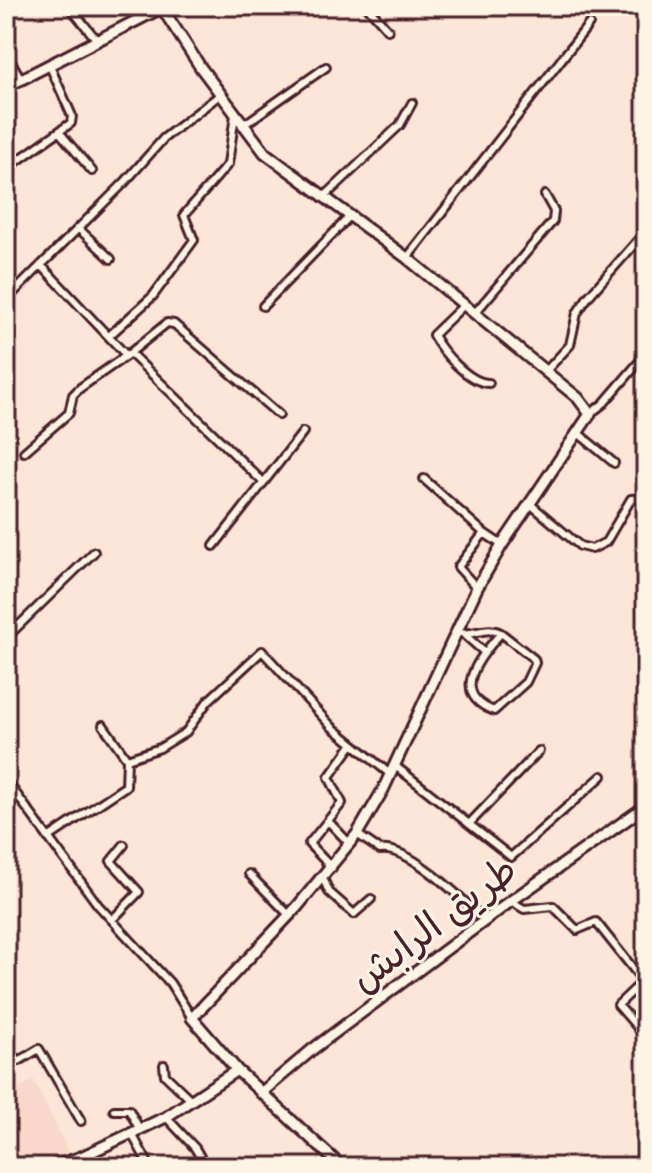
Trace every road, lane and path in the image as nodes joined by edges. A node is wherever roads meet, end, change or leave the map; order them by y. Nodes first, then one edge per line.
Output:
1 (69, 6) edge
2 (367, 6) edge
3 (164, 7) edge
4 (148, 9) edge
5 (589, 24) dead end
6 (388, 30) dead end
7 (96, 39) junction
8 (6, 53) edge
9 (49, 64) junction
10 (326, 67) dead end
11 (21, 79) junction
12 (6, 87) edge
13 (221, 94) junction
14 (412, 103) dead end
15 (235, 115) junction
16 (242, 126) junction
17 (61, 134) junction
18 (6, 169) edge
19 (92, 171) dead end
20 (545, 195) dead end
21 (323, 198) junction
22 (349, 217) junction
23 (78, 228) junction
24 (646, 231) edge
25 (407, 258) junction
26 (111, 259) dead end
27 (41, 265) junction
28 (6, 300) edge
29 (464, 305) junction
30 (263, 306) dead end
31 (474, 314) junction
32 (109, 336) junction
33 (127, 354) junction
34 (646, 354) edge
35 (545, 372) junction
36 (489, 383) dead end
37 (590, 414) junction
38 (279, 415) dead end
39 (303, 432) dead end
40 (578, 433) junction
41 (24, 452) dead end
42 (614, 463) dead end
43 (424, 479) dead end
44 (263, 482) junction
45 (646, 498) edge
46 (529, 503) junction
47 (484, 533) junction
48 (502, 545) junction
49 (214, 546) dead end
50 (94, 552) dead end
51 (477, 588) junction
52 (501, 633) junction
53 (461, 634) junction
54 (6, 638) edge
55 (484, 652) junction
56 (103, 725) dead end
57 (352, 745) junction
58 (539, 751) dead end
59 (127, 759) junction
60 (392, 769) junction
61 (602, 776) dead end
62 (6, 780) edge
63 (646, 806) edge
64 (328, 821) junction
65 (469, 824) junction
66 (357, 834) junction
67 (48, 838) junction
68 (350, 844) junction
69 (124, 845) dead end
70 (332, 868) junction
71 (249, 874) dead end
72 (323, 878) junction
73 (371, 899) dead end
74 (511, 901) junction
75 (289, 915) junction
76 (112, 920) junction
77 (486, 921) junction
78 (192, 1018) junction
79 (646, 1037) edge
80 (6, 1051) edge
81 (164, 1065) dead end
82 (237, 1070) junction
83 (261, 1093) junction
84 (192, 1101) junction
85 (114, 1110) dead end
86 (166, 1117) junction
87 (81, 1121) dead end
88 (136, 1132) junction
89 (81, 1157) junction
90 (52, 1167) edge
91 (87, 1167) edge
92 (150, 1167) edge
93 (206, 1167) edge
94 (342, 1167) edge

1 - 7 street
2 - 6 street
3 - 4 street
3 - 13 street
4 - 7 street
5 - 25 street
7 - 9 street
8 - 11 street
9 - 11 street
9 - 17 street
10 - 16 street
11 - 12 street
13 - 15 street
13 - 23 street
14 - 21 street
15 - 16 street
15 - 32 street
16 - 21 street
17 - 18 street
17 - 19 street
20 - 31 street
21 - 22 street
22 - 25 street
22 - 30 street
23 - 26 street
23 - 27 street
24 - 35 street
25 - 29 street
27 - 28 street
27 - 32 street
29 - 31 street
29 - 36 street
31 - 35 street
32 - 33 street
33 - 38 street
33 - 41 street
33 - 44 street
34 - 37 street
35 - 37 street
37 - 40 street
39 - 44 street
40 - 42 street
40 - 46 street
43 - 47 street
44 - 49 street
45 - 46 street
46 - 48 street
47 - 48 street
47 - 51 street
48 - 51 street
50 - 54 street
51 - 53 street
52 - 53 street
52 - 55 street
52 - 55 street
53 - 55 street
53 - 60 street
56 - 59 street
57 - 59 street
57 - 60 street
57 - 64 street
58 - 65 street
59 - 67 street
60 - 65 street
60 - 66 street
61 - 65 street
62 - 67 street
63 - 74 street, طريق الرابش
64 - 68 street
64 - 70 street
66 - 68 street
66 - 77 street
67 - 76 street
68 - 70 street
69 - 76 street
70 - 72 street
71 - 75 street
72 - 73 street
72 - 75 street
74 - 77 street, طريق الرابش
74 - 79 street
75 - 78 street
76 - 78 street
77 - 83 street, طريق الرابش
78 - 82 street
80 - 87 street
81 - 84 street
82 - 83 street
82 - 84 street
83 - 94 street
84 - 86 street
85 - 88 street
86 - 88 street
86 - 93 street
88 - 89 street
88 - 92 street
89 - 90 street
89 - 91 street

